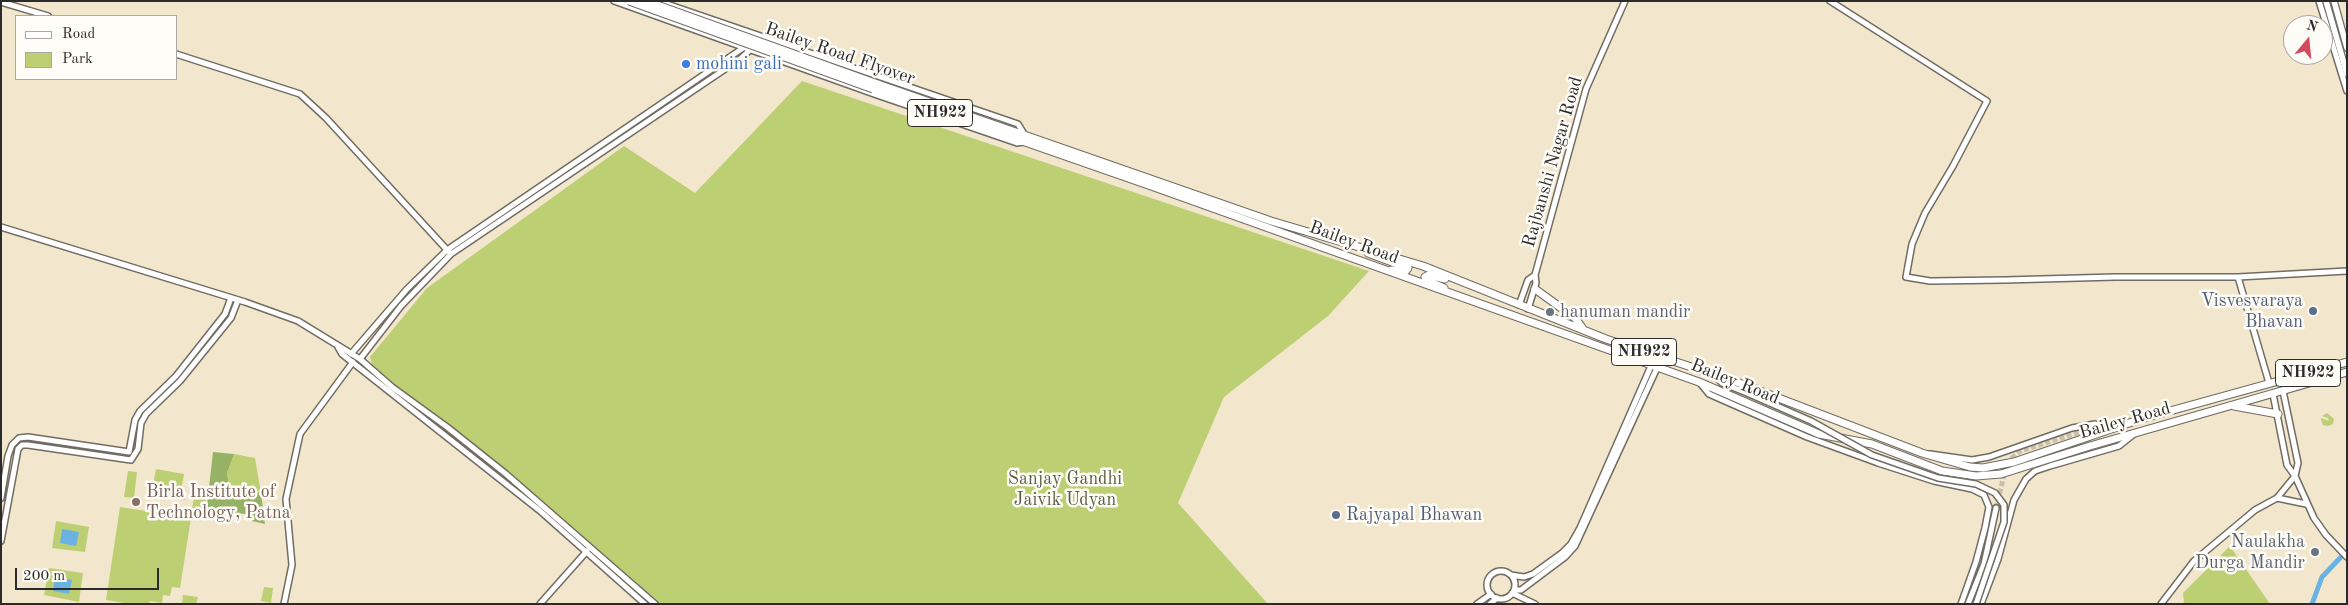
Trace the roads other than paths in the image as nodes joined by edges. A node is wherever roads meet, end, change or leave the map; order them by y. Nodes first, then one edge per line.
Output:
1 (629, 1) edge
2 (646, 1) edge
3 (657, 1) edge
4 (1625, 1) edge
5 (1830, 1) edge
6 (2319, 1) edge
7 (2326, 1) edge
8 (2334, 1) edge
9 (1, 2) edge
10 (617, 2) edge
11 (45, 15) edge
12 (651, 15) junction
13 (719, 22) junction
14 (751, 33) junction
15 (758, 36) junction
16 (712, 37) junction
17 (784, 44) junction
18 (743, 48) junction
19 (2347, 48) edge
20 (750, 50) junction
21 (178, 55) edge
22 (778, 60) junction
23 (2347, 74) edge
24 (874, 86) junction
25 (2347, 91) edge
26 (1024, 138) junction
27 (565, 173) junction
28 (1, 227) edge
29 (1332, 240) junction
30 (449, 252) junction
31 (1376, 267) junction
32 (2347, 271) edge
33 (1534, 276) junction
34 (2238, 277) junction
35 (1535, 289) junction
36 (1486, 293) junction
37 (231, 298) junction
38 (238, 300) junction
39 (1474, 302) junction
40 (1519, 305) junction
41 (1528, 309) junction
42 (1583, 329) junction
43 (344, 352) junction
44 (351, 354) junction
45 (360, 359) junction
46 (353, 362) junction
47 (2347, 362) edge
48 (1654, 367) junction
49 (2347, 372) edge
50 (1713, 374) junction
51 (1699, 382) junction
52 (2269, 384) junction
53 (2283, 390) junction
54 (2273, 394) junction
55 (151, 404) junction
56 (2188, 405) junction
57 (2232, 406) junction
58 (2205, 414) junction
59 (2278, 414) junction
60 (2108, 428) junction
61 (2090, 429) tunnel mouth
62 (2134, 434) junction
63 (51, 441) junction
64 (50, 448) junction
65 (1925, 454) junction
66 (2295, 476) junction
67 (1, 498) edge
68 (2277, 498) junction
69 (2306, 504) junction
70 (541, 508) junction
71 (1996, 508) tunnel mouth
72 (1, 541) edge
73 (591, 547) junction
74 (586, 552) junction
75 (2347, 556) edge
76 (1511, 575) junction
77 (1513, 592) junction
78 (1491, 594) junction
79 (1498, 598) junction
80 (284, 604) edge
81 (540, 604) edge
82 (646, 604) edge
83 (655, 604) edge
84 (1477, 604) edge
85 (1490, 604) edge
86 (1535, 604) edge
87 (1961, 604) edge
88 (1968, 604) edge
89 (1976, 604) edge
90 (1981, 604) edge
91 (2161, 604) edge

1 - 24 highway, Bailey Road Flyover / NH922, bridge
2 - 24 highway, Bailey Road Flyover / NH922, bridge
3 - 12 street
3 - 13 street
4 - 33 street, Rajbanshi Nagar Road
5 - 34 street
6 - 25 street
7 - 23 main road
8 - 19 main road
9 - 11 street
10 - 12 street
12 - 16 street
13 - 14 street
13 - 16 street
14 - 15 street
14 - 18 street
15 - 17 street
15 - 20 street
16 - 18 street
17 - 22 street
17 - 26 street
18 - 20 street
18 - 27 street
20 - 22 street
20 - 27 street
21 - 30 street
22 - 26 street
24 - 26 highway, Bailey Road Flyover / NH922
26 - 29 highway, Bailey Road / NH922
26 - 31 highway, Bailey Road / NH922
27 - 30 street
28 - 37 street
29 - 31 highway
29 - 36 highway, Bailey Road / NH922
30 - 44 street
30 - 45 street
31 - 39 highway, Bailey Road / NH922
32 - 34 street
33 - 35 street, Rajbanshi Nagar Road
33 - 40 street, Rajbanshi Nagar Road
34 - 52 street
35 - 41 street
35 - 42 highway
36 - 39 highway
36 - 40 highway, Bailey Road / NH922
37 - 38 street
37 - 55 street
38 - 43 street
38 - 55 street
39 - 48 highway, Bailey Road / NH922
40 - 41 highway, Bailey Road / NH922
41 - 42 highway, Bailey Road / NH922
42 - 50 highway, Bailey Road / NH922
43 - 44 street
43 - 46 street
44 - 45 street
45 - 70 street
46 - 70 street
46 - 80 street
47 - 52 highway, NH922
48 - 51 highway, Bailey Road / NH922
48 - 76 street
48 - 77 street
49 - 53 highway, NH922
50 - 65 highway, Bailey Road / NH922
50 - 89 street, bridge
51 - 62 highway, Bailey Road / NH922
51 - 87 street
52 - 56 highway, Bailey Road / NH922
53 - 54 highway, NH922
53 - 66 street
54 - 57 highway, Bailey Road / NH922
54 - 59 street
55 - 63 street
55 - 64 street
56 - 58 highway
56 - 60 highway, Bailey Road / NH922
57 - 58 highway, Bailey Road / NH922
57 - 59 highway
58 - 62 highway, Bailey Road / NH922
59 - 66 street
60 - 61 street
60 - 65 street
60 - 65 highway, Bailey Road / NH922
62 - 90 street
63 - 64 street
63 - 67 street
64 - 72 street
66 - 68 street
66 - 69 street
68 - 69 street
68 - 91 street
69 - 75 street
70 - 73 street
70 - 74 street
71 - 88 street
73 - 74 street
73 - 83 street
74 - 81 street
74 - 82 street
76 - 77 street
76 - 78 street
77 - 79 street
77 - 86 street
78 - 79 street
78 - 84 street
79 - 85 street

